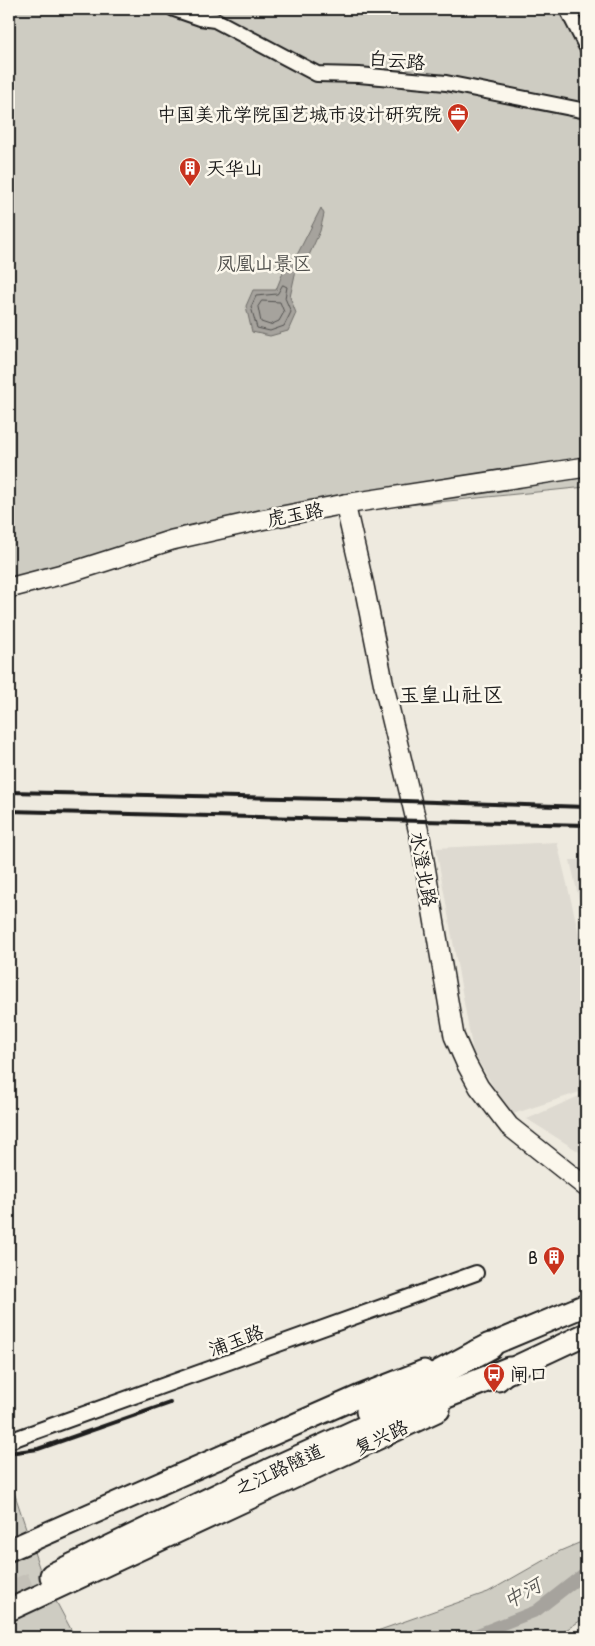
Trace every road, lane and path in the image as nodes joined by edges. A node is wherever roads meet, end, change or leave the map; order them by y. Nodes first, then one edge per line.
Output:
1 (174, 9) edge
2 (567, 9) edge
3 (213, 15) edge
4 (586, 46) edge
5 (586, 112) edge
6 (586, 467) edge
7 (345, 504) junction
8 (9, 588) edge
9 (586, 1187) edge
10 (476, 1273) dead end
11 (586, 1305) edge
12 (586, 1334) edge
13 (490, 1346) junction
14 (509, 1370) junction
15 (9, 1441) edge
16 (9, 1550) edge
17 (9, 1610) edge

1 - 3 street, 白云路
2 - 4 street
3 - 5 street, 白云路
6 - 7 street, 虎玉路
7 - 8 street, 虎玉路
7 - 9 street, 水澄北路
10 - 15 street, 浦玉路
11 - 13 main road
12 - 14 main road, 复兴路
13 - 14 highway, 之江路隧道
13 - 16 main road
14 - 17 main road, 复兴路

